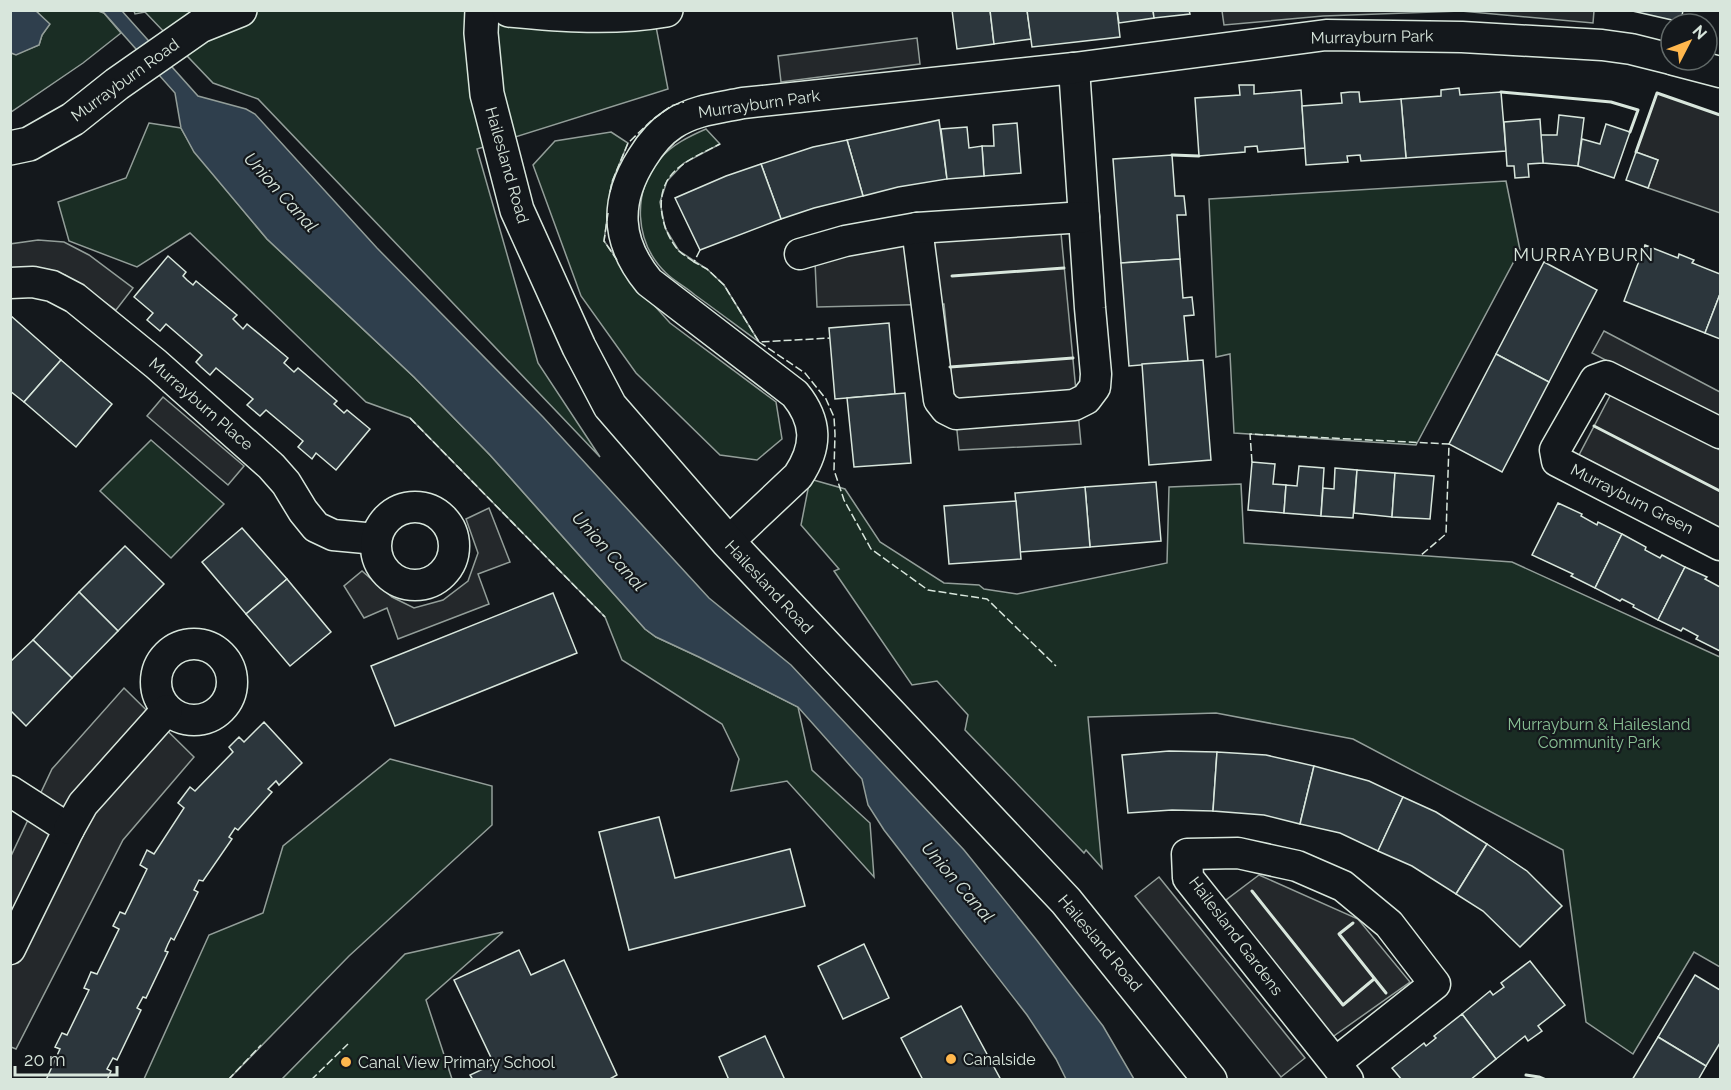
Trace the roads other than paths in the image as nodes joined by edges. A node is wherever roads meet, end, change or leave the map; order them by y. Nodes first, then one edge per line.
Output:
1 (240, 10) edge
2 (482, 10) edge
3 (509, 10) edge
4 (666, 10) edge
5 (1659, 57) edge
6 (1074, 68) junction
7 (10, 148) edge
8 (1084, 217) junction
9 (917, 228) junction
10 (800, 254) dead end
11 (10, 283) edge
12 (1720, 433) edge
13 (376, 539) dead end
14 (728, 542) junction
15 (1720, 545) edge
16 (167, 710) dead end
17 (10, 791) edge
18 (69, 829) junction
19 (10, 949) edge
20 (1341, 1071) edge
21 (1210, 1080) edge

1 - 7 street, Murrayburn Road
2 - 14 street, Hailesland Road
3 - 4 street
5 - 6 street, Murrayburn Park
6 - 8 street
6 - 14 street, Murrayburn Park
8 - 9 street
8 - 9 street
9 - 10 street
11 - 13 street, Murrayburn Place
12 - 15 street, Murrayburn Green
14 - 21 street, Hailesland Road
16 - 18 street
17 - 18 street
18 - 19 street
20 - 20 street, Hailesland Gardens

